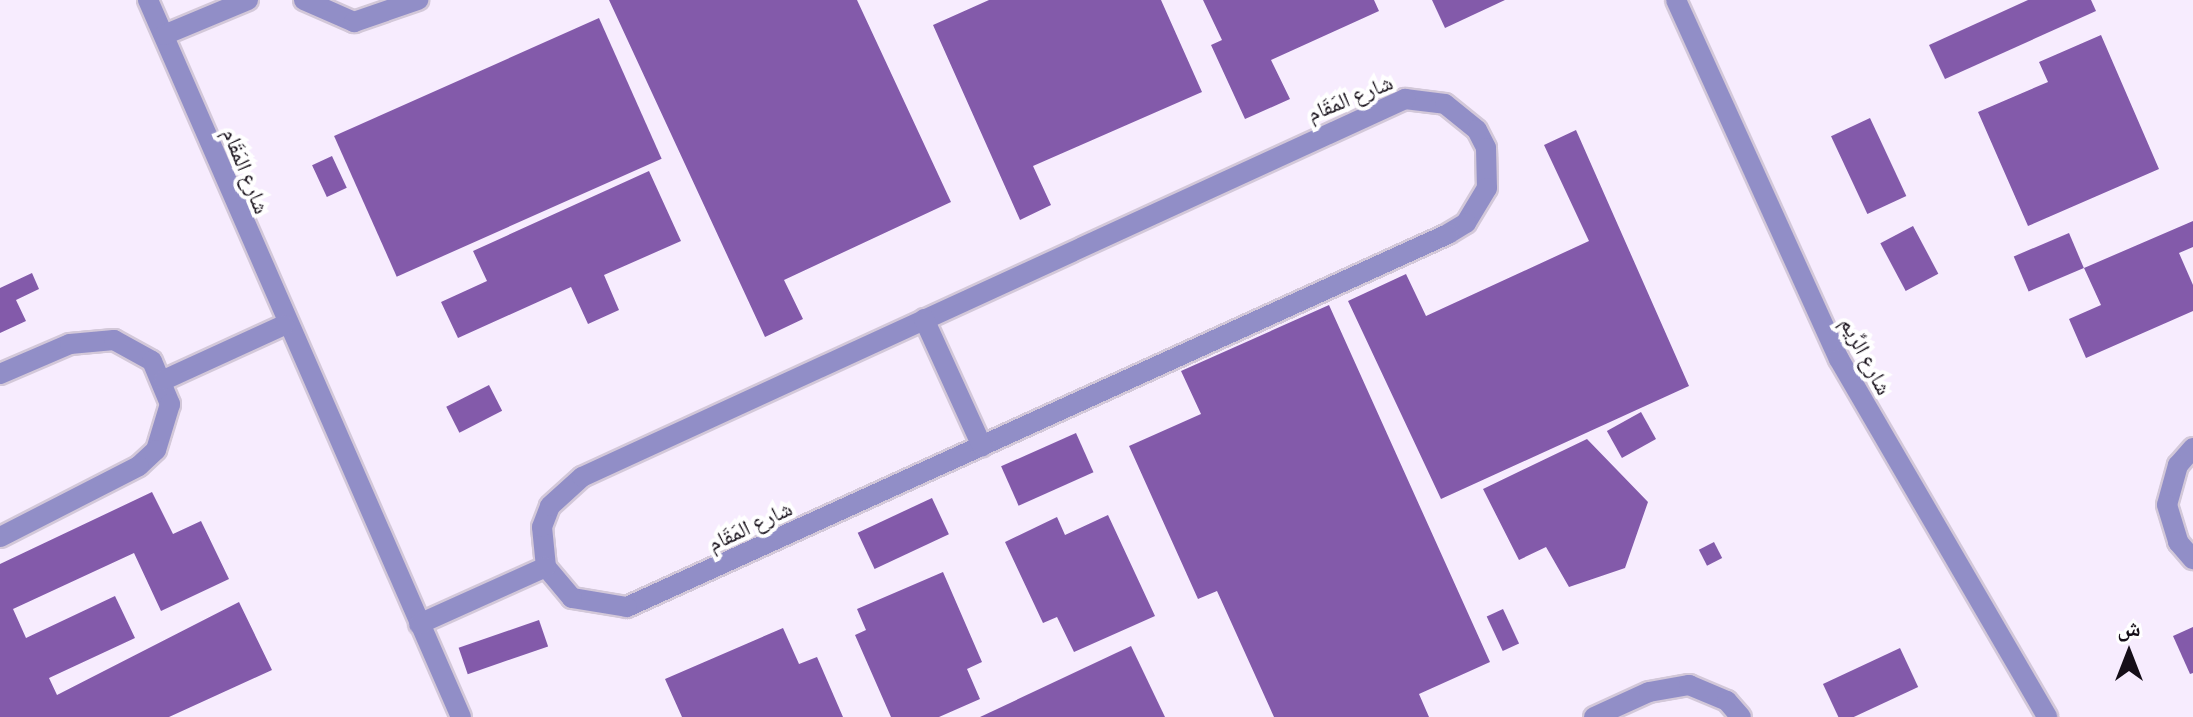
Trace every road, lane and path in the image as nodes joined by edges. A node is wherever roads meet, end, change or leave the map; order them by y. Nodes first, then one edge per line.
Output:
1 (148, 0) edge
2 (248, 0) edge
3 (304, 0) edge
4 (418, 0) edge
5 (1676, 0) edge
6 (164, 35) junction
7 (924, 319) junction
8 (284, 325) junction
9 (0, 374) edge
10 (164, 380) junction
11 (982, 446) junction
12 (2193, 448) edge
13 (0, 537) edge
14 (2193, 559) edge
15 (546, 567) junction
16 (419, 624) junction
17 (461, 717) edge
18 (1594, 717) edge
19 (1741, 717) edge
20 (2047, 717) edge

1 - 6 street, شارع المَقَام
2 - 6 street
3 - 4 street
5 - 20 street, شارع الرِّيم
6 - 8 street, شارع المَقَام
7 - 11 street
7 - 11 street, شارع المَقَام
7 - 15 street, شارع المَقَام
8 - 10 street
8 - 16 street, شارع المَقَام
9 - 10 street
10 - 13 street
11 - 15 street, شارع المَقَام
12 - 14 street
15 - 16 street
16 - 17 street, شارع المَقَام
18 - 19 street

